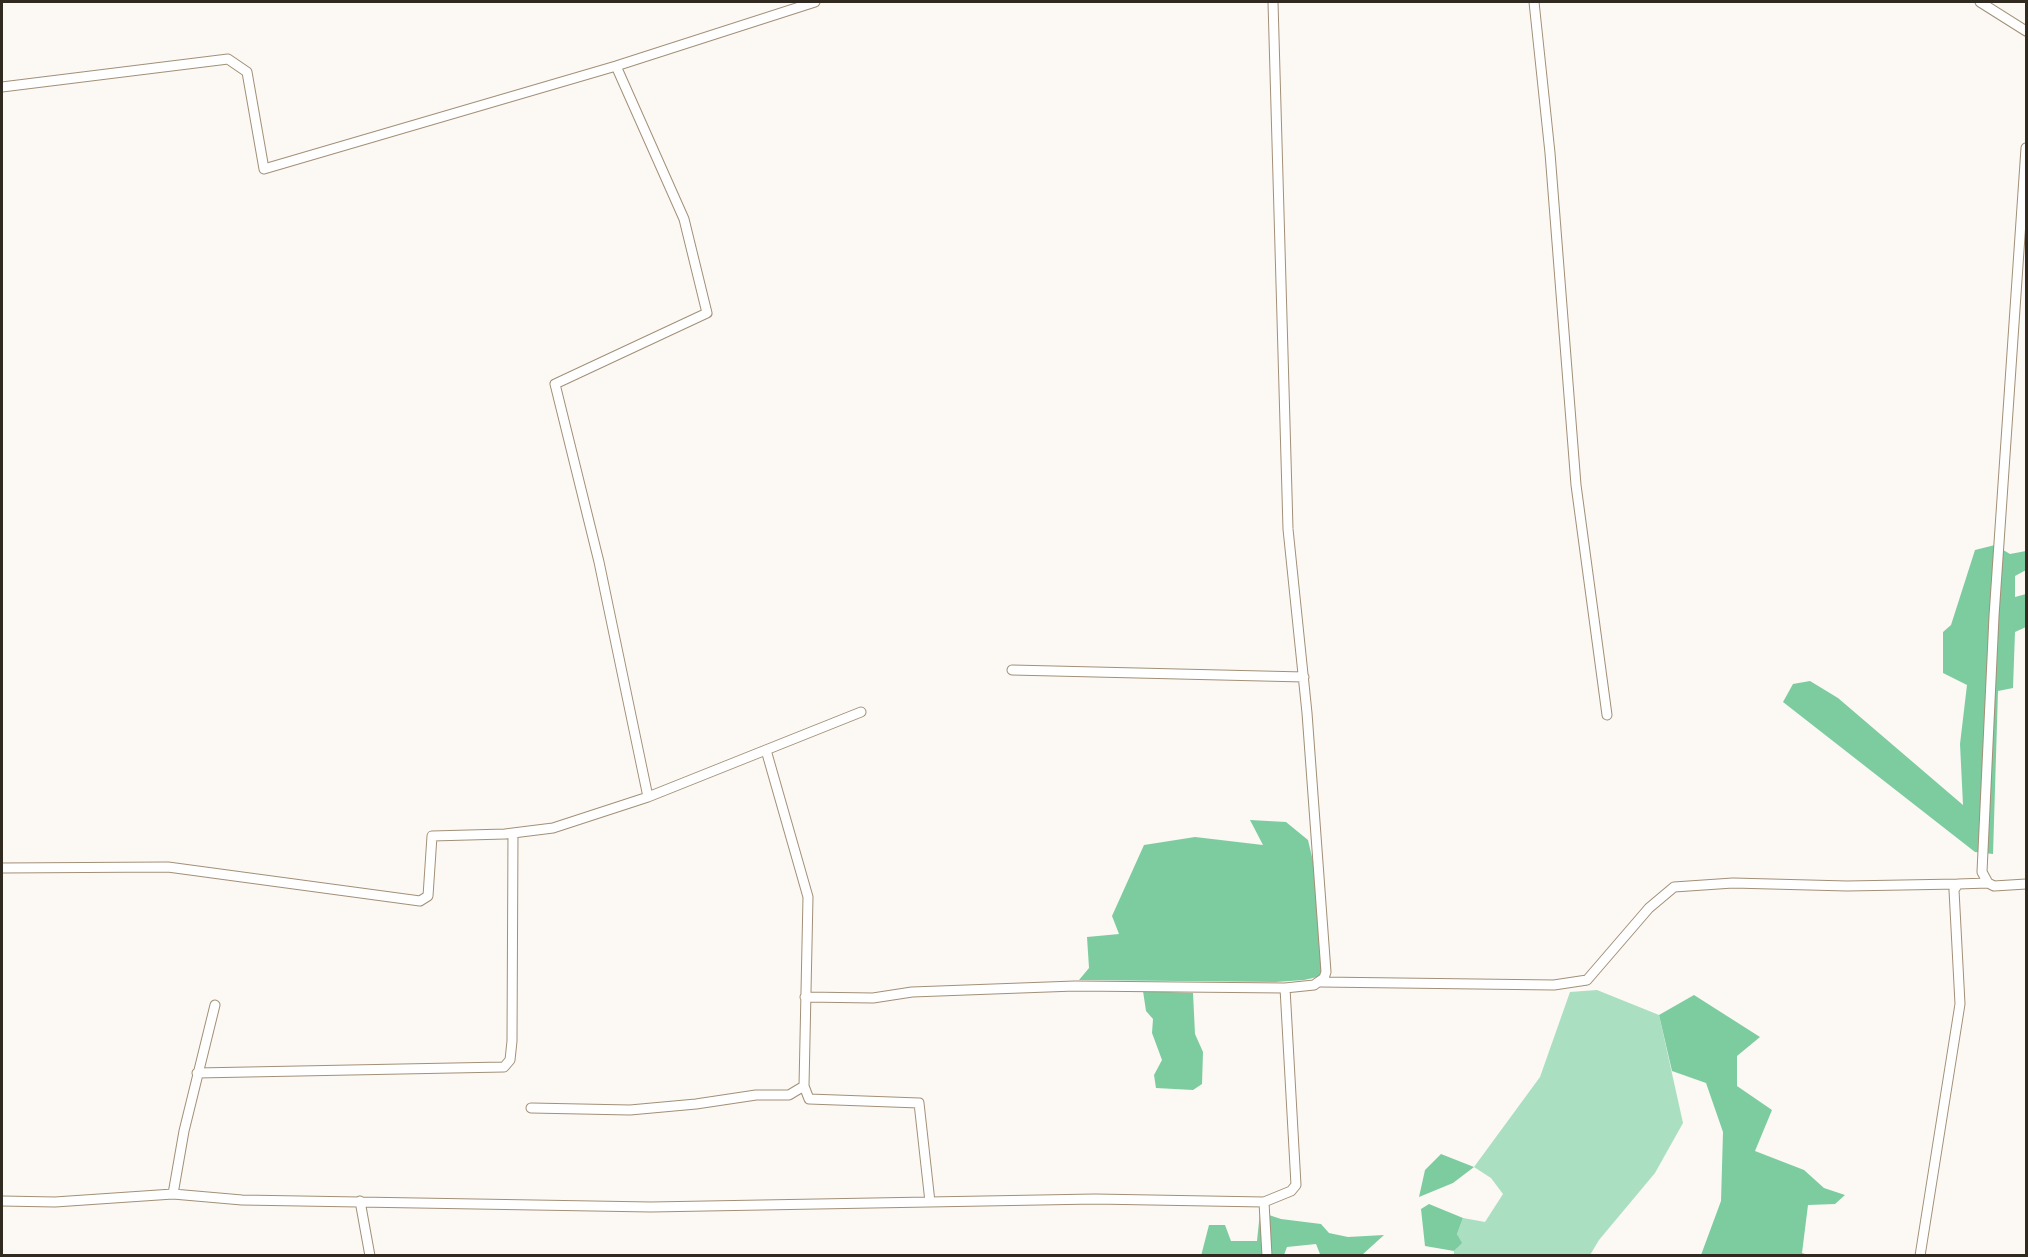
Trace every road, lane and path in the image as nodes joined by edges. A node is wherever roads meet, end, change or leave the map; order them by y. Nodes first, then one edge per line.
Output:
1 (815, 2) edge
2 (1273, 2) edge
3 (1534, 2) edge
4 (1980, 2) edge
5 (2026, 31) edge
6 (616, 66) junction
7 (2, 87) edge
8 (2026, 148) edge
9 (1012, 670) dead end
10 (1304, 677) junction
11 (861, 712) dead end
12 (1607, 715) dead end
13 (766, 750) junction
14 (648, 797) junction
15 (513, 833) junction
16 (2, 868) edge
17 (1988, 883) junction
18 (1958, 884) junction
19 (2026, 884) edge
20 (1321, 982) junction
21 (1284, 988) junction
22 (805, 997) junction
23 (214, 1005) dead end
24 (197, 1073) junction
25 (804, 1086) junction
26 (531, 1108) dead end
27 (173, 1194) junction
28 (2, 1201) edge
29 (360, 1201) junction
30 (930, 1202) junction
31 (1264, 1202) junction
32 (370, 1256) edge
33 (1266, 1256) edge
34 (1920, 1256) edge

1 - 6 street
2 - 10 street
3 - 12 street
4 - 5 street
6 - 7 street
6 - 14 street
8 - 17 street
9 - 10 street
10 - 20 street
11 - 13 street
13 - 14 street
13 - 22 street
14 - 15 street
15 - 16 street
15 - 24 street
17 - 18 street
17 - 19 street
18 - 20 street
18 - 34 street
20 - 21 street
21 - 22 street
21 - 31 street
22 - 25 street
23 - 24 street
24 - 27 street
25 - 26 street
25 - 30 street
27 - 28 street
27 - 29 street
29 - 30 street
29 - 32 street
30 - 31 street
31 - 33 street

